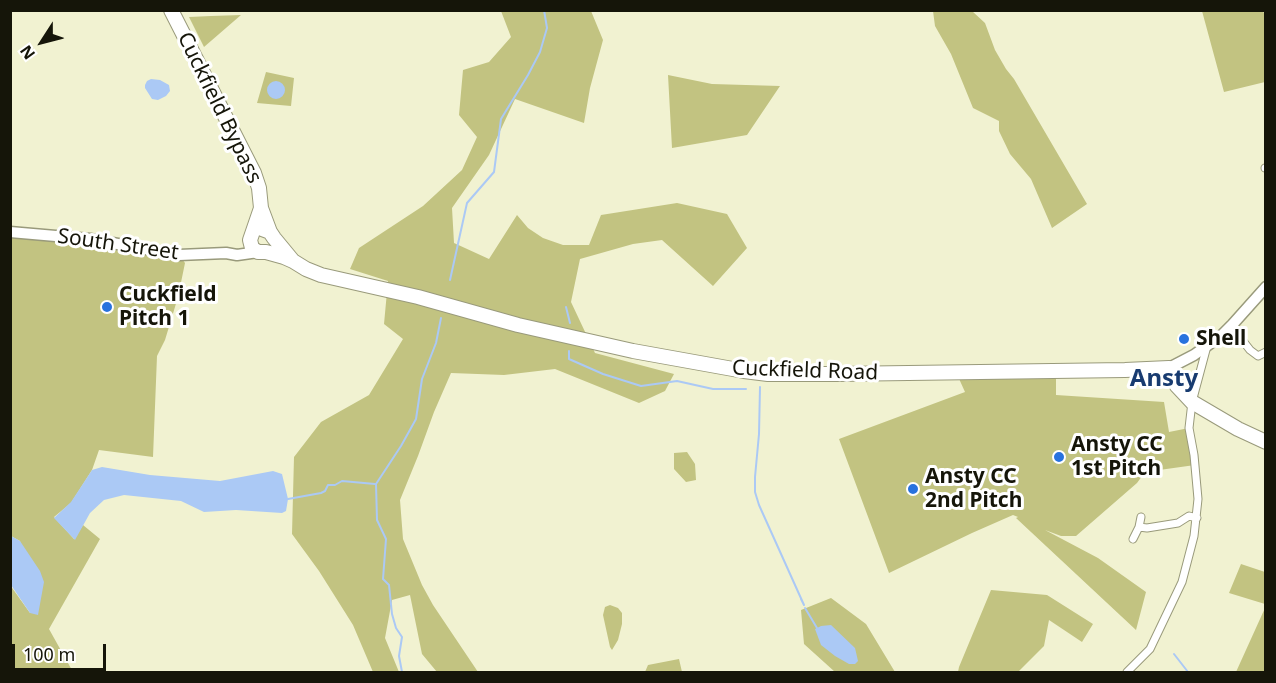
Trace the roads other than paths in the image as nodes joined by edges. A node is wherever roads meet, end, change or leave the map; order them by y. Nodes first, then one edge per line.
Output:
1 (171, 10) edge
2 (261, 208) junction
3 (10, 232) edge
4 (272, 235) junction
5 (251, 236) junction
6 (262, 252) junction
7 (226, 253) junction
8 (293, 261) junction
9 (1266, 287) edge
10 (1232, 325) junction
11 (1207, 346) junction
12 (1266, 352) edge
13 (1169, 368) junction
14 (1192, 402) junction
15 (1266, 442) edge
16 (1141, 517) dead end
17 (1197, 518) junction
18 (1139, 527) junction
19 (1133, 539) dead end
20 (1127, 672) edge

1 - 2 highway, Cuckfield Bypass
2 - 4 highway, Cuckfield Bypass
2 - 5 highway, Cuckfield Bypass
3 - 7 main road, South Street
4 - 5 highway
4 - 6 highway
4 - 8 highway, Cuckfield Road
5 - 6 highway
5 - 7 main road, South Street
6 - 7 main road, South Street
6 - 8 highway, Cuckfield Road
8 - 13 highway, Cuckfield Road
9 - 10 main road, Cuckfield Road
10 - 11 main road, Cuckfield Road
10 - 12 street
11 - 13 main road, Cuckfield Road
11 - 14 street
13 - 14 highway
14 - 15 highway
14 - 17 street
16 - 18 street
17 - 18 street
17 - 20 street
18 - 19 street

